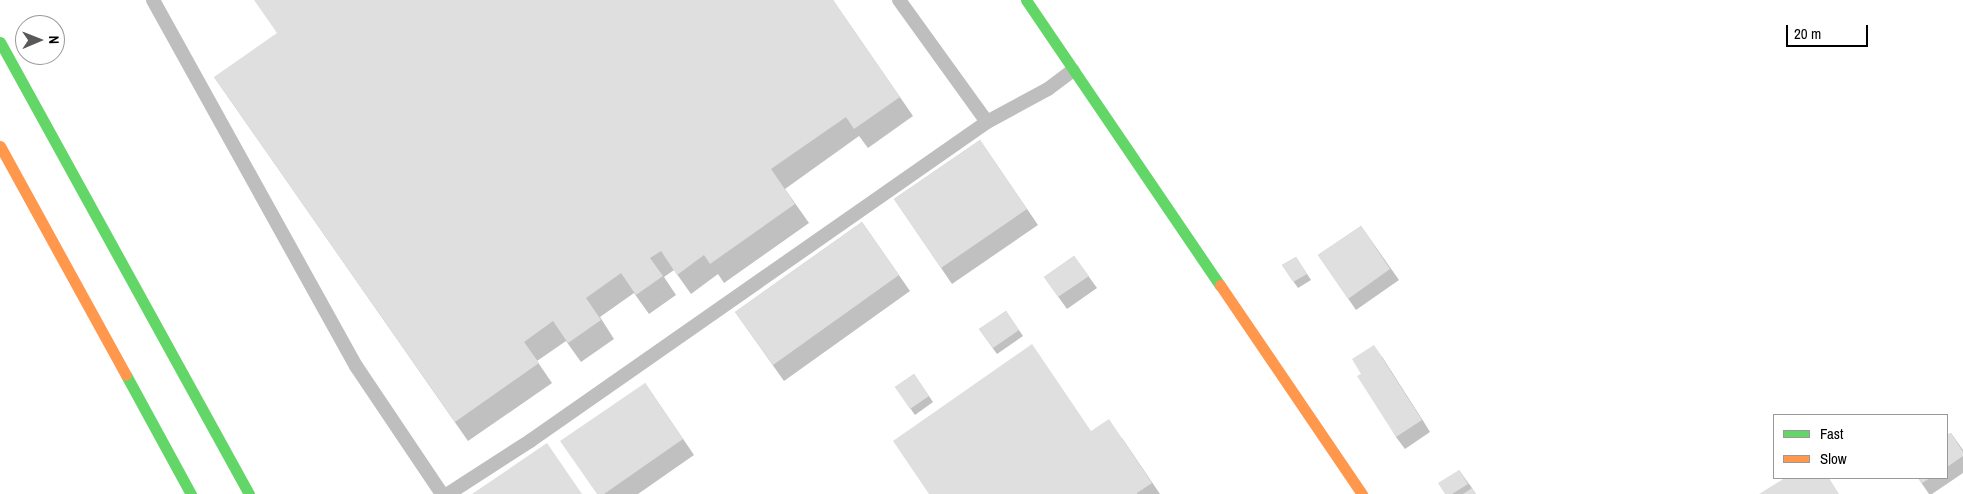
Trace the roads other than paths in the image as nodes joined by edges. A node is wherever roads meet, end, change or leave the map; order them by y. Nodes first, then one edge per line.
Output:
1 (153, 0) edge
2 (899, 0) edge
3 (1026, 0) edge
4 (0, 42) edge
5 (1073, 70) junction
6 (986, 122) junction
7 (0, 146) edge
8 (190, 494) edge
9 (249, 494) edge
10 (442, 494) edge
11 (448, 494) edge
12 (1362, 494) edge

1 - 10 lane
2 - 6 lane
3 - 5 main road
4 - 9 main road
5 - 6 lane
5 - 12 main road
6 - 11 lane
7 - 8 main road

